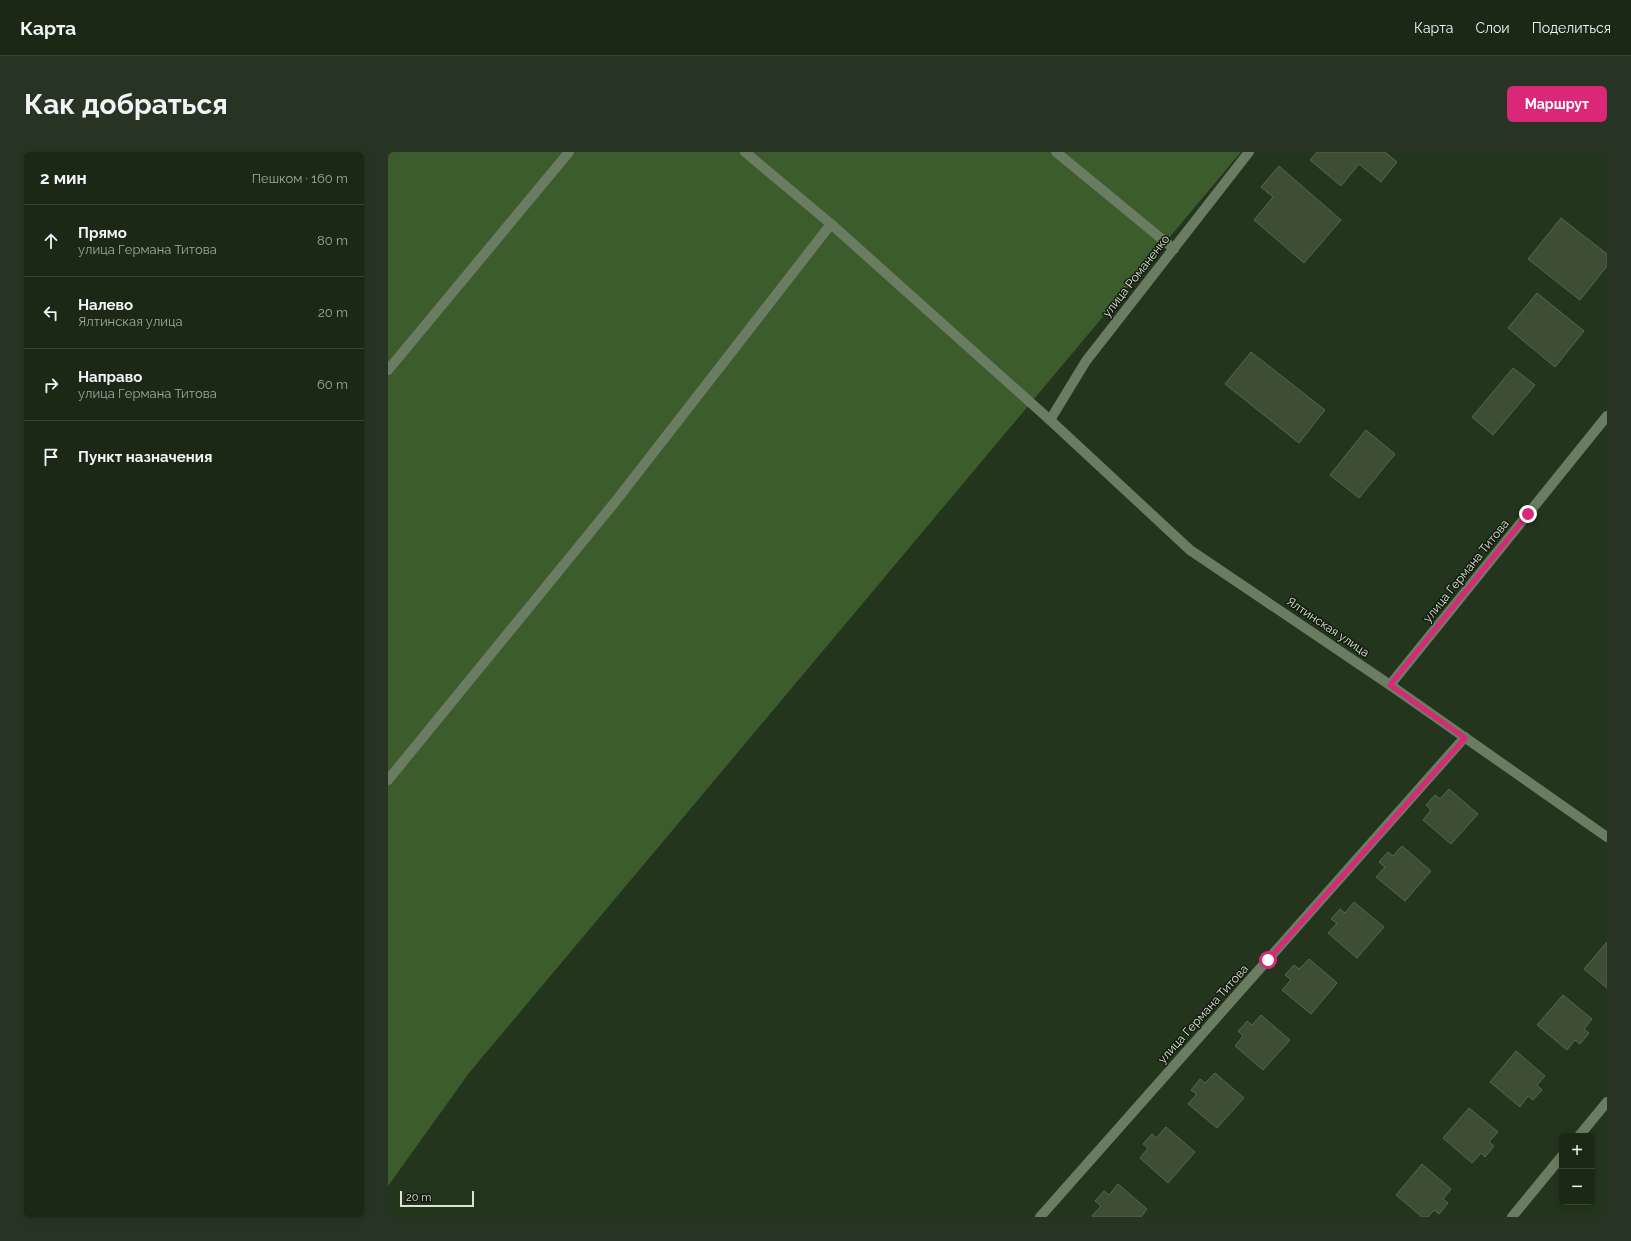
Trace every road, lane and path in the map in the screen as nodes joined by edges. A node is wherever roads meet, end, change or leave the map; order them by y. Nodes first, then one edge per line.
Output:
1 (569, 152) edge
2 (746, 152) edge
3 (1056, 152) edge
4 (1249, 152) edge
5 (831, 224) junction
6 (1174, 249) junction
7 (388, 370) edge
8 (1607, 416) edge
9 (1050, 420) junction
10 (1390, 685) junction
11 (1465, 738) junction
12 (388, 780) edge
13 (1607, 837) edge
14 (1607, 1102) edge
15 (1581, 1133) edge
16 (1559, 1160) edge
17 (1040, 1217) edge
18 (1512, 1217) edge

1 - 7 street
2 - 5 street, Ялтинская улица
3 - 6 street
4 - 6 street, улица Романенко
5 - 9 street, Ялтинская улица
5 - 12 street
6 - 9 street, улица Романенко
8 - 10 street, улица Германа Титова
9 - 10 street, Ялтинская улица
10 - 11 street, Ялтинская улица
11 - 13 street, Ялтинская улица
11 - 17 street, улица Германа Титова
14 - 15 street
16 - 18 street

